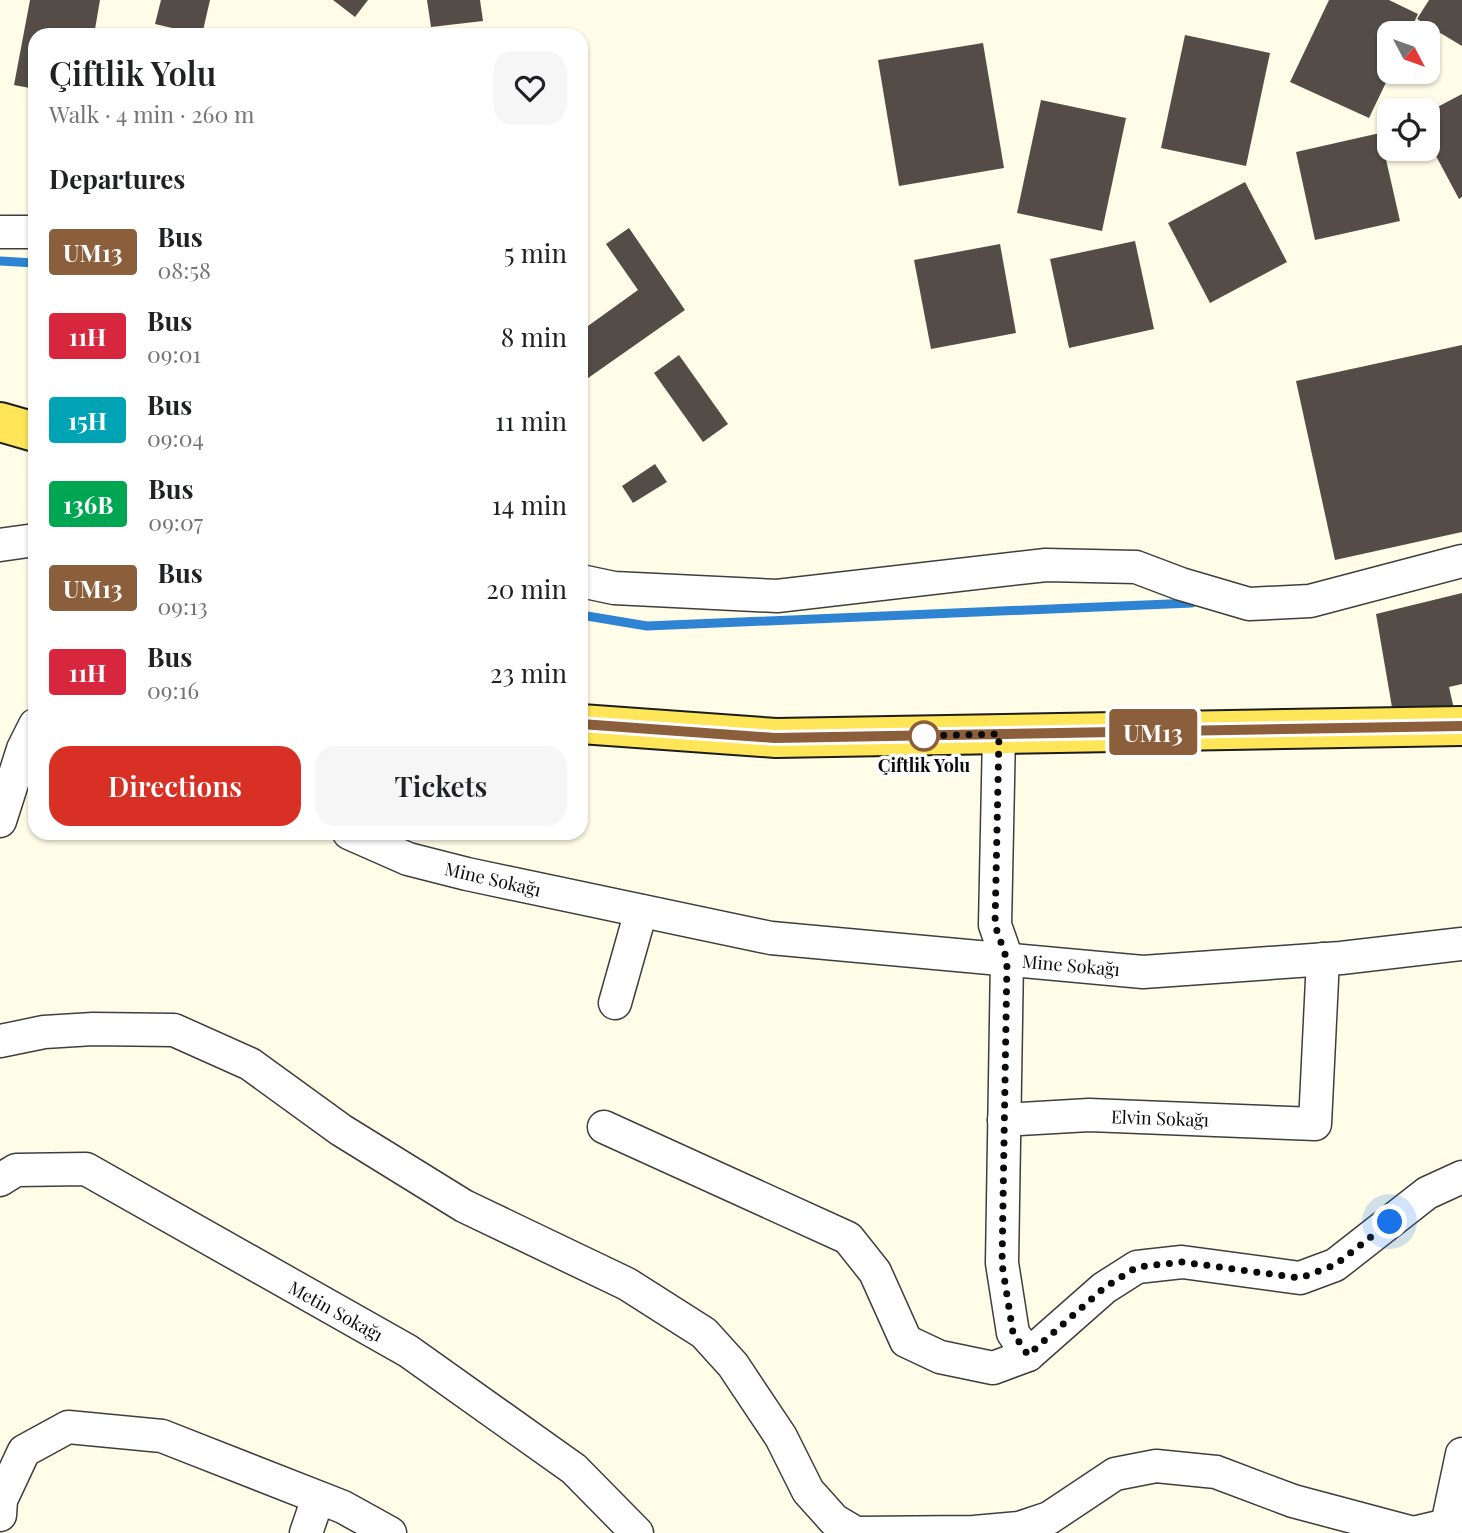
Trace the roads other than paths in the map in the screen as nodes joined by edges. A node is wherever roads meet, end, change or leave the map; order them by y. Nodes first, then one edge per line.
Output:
1 (0, 232) edge
2 (28, 232) edge
3 (0, 422) edge
4 (28, 430) edge
5 (28, 541) edge
6 (0, 545) edge
7 (1462, 561) edge
8 (588, 582) edge
9 (588, 725) edge
10 (1462, 726) edge
11 (999, 734) junction
12 (28, 739) edge
13 (0, 821) edge
14 (383, 840) edge
15 (413, 846) edge
16 (641, 911) junction
17 (1462, 944) edge
18 (1323, 959) junction
19 (1007, 960) junction
20 (615, 1003) dead end
21 (0, 1041) edge
22 (1004, 1120) junction
23 (604, 1127) dead end
24 (1462, 1177) edge
25 (0, 1180) edge
26 (1028, 1355) junction
27 (1462, 1454) edge
28 (318, 1498) junction
29 (0, 1515) edge
30 (1455, 1518) edge
31 (306, 1533) edge
32 (390, 1533) edge
33 (637, 1533) edge

1 - 2 street
3 - 4 main road
5 - 6 street
7 - 8 street
9 - 11 main road
10 - 11 main road
11 - 19 street
12 - 13 street
14 - 15 street, Mine Sokağı
15 - 16 street, Mine Sokağı
16 - 19 street, Mine Sokağı
16 - 20 street
17 - 18 street, Mine Sokağı
18 - 19 street, Mine Sokağı
18 - 22 street, Elvin Sokağı
19 - 22 street
21 - 30 street
22 - 26 street
23 - 26 street
24 - 26 street
25 - 33 street, Metin Sokağı
27 - 30 street
28 - 29 street
28 - 31 street
28 - 32 street

